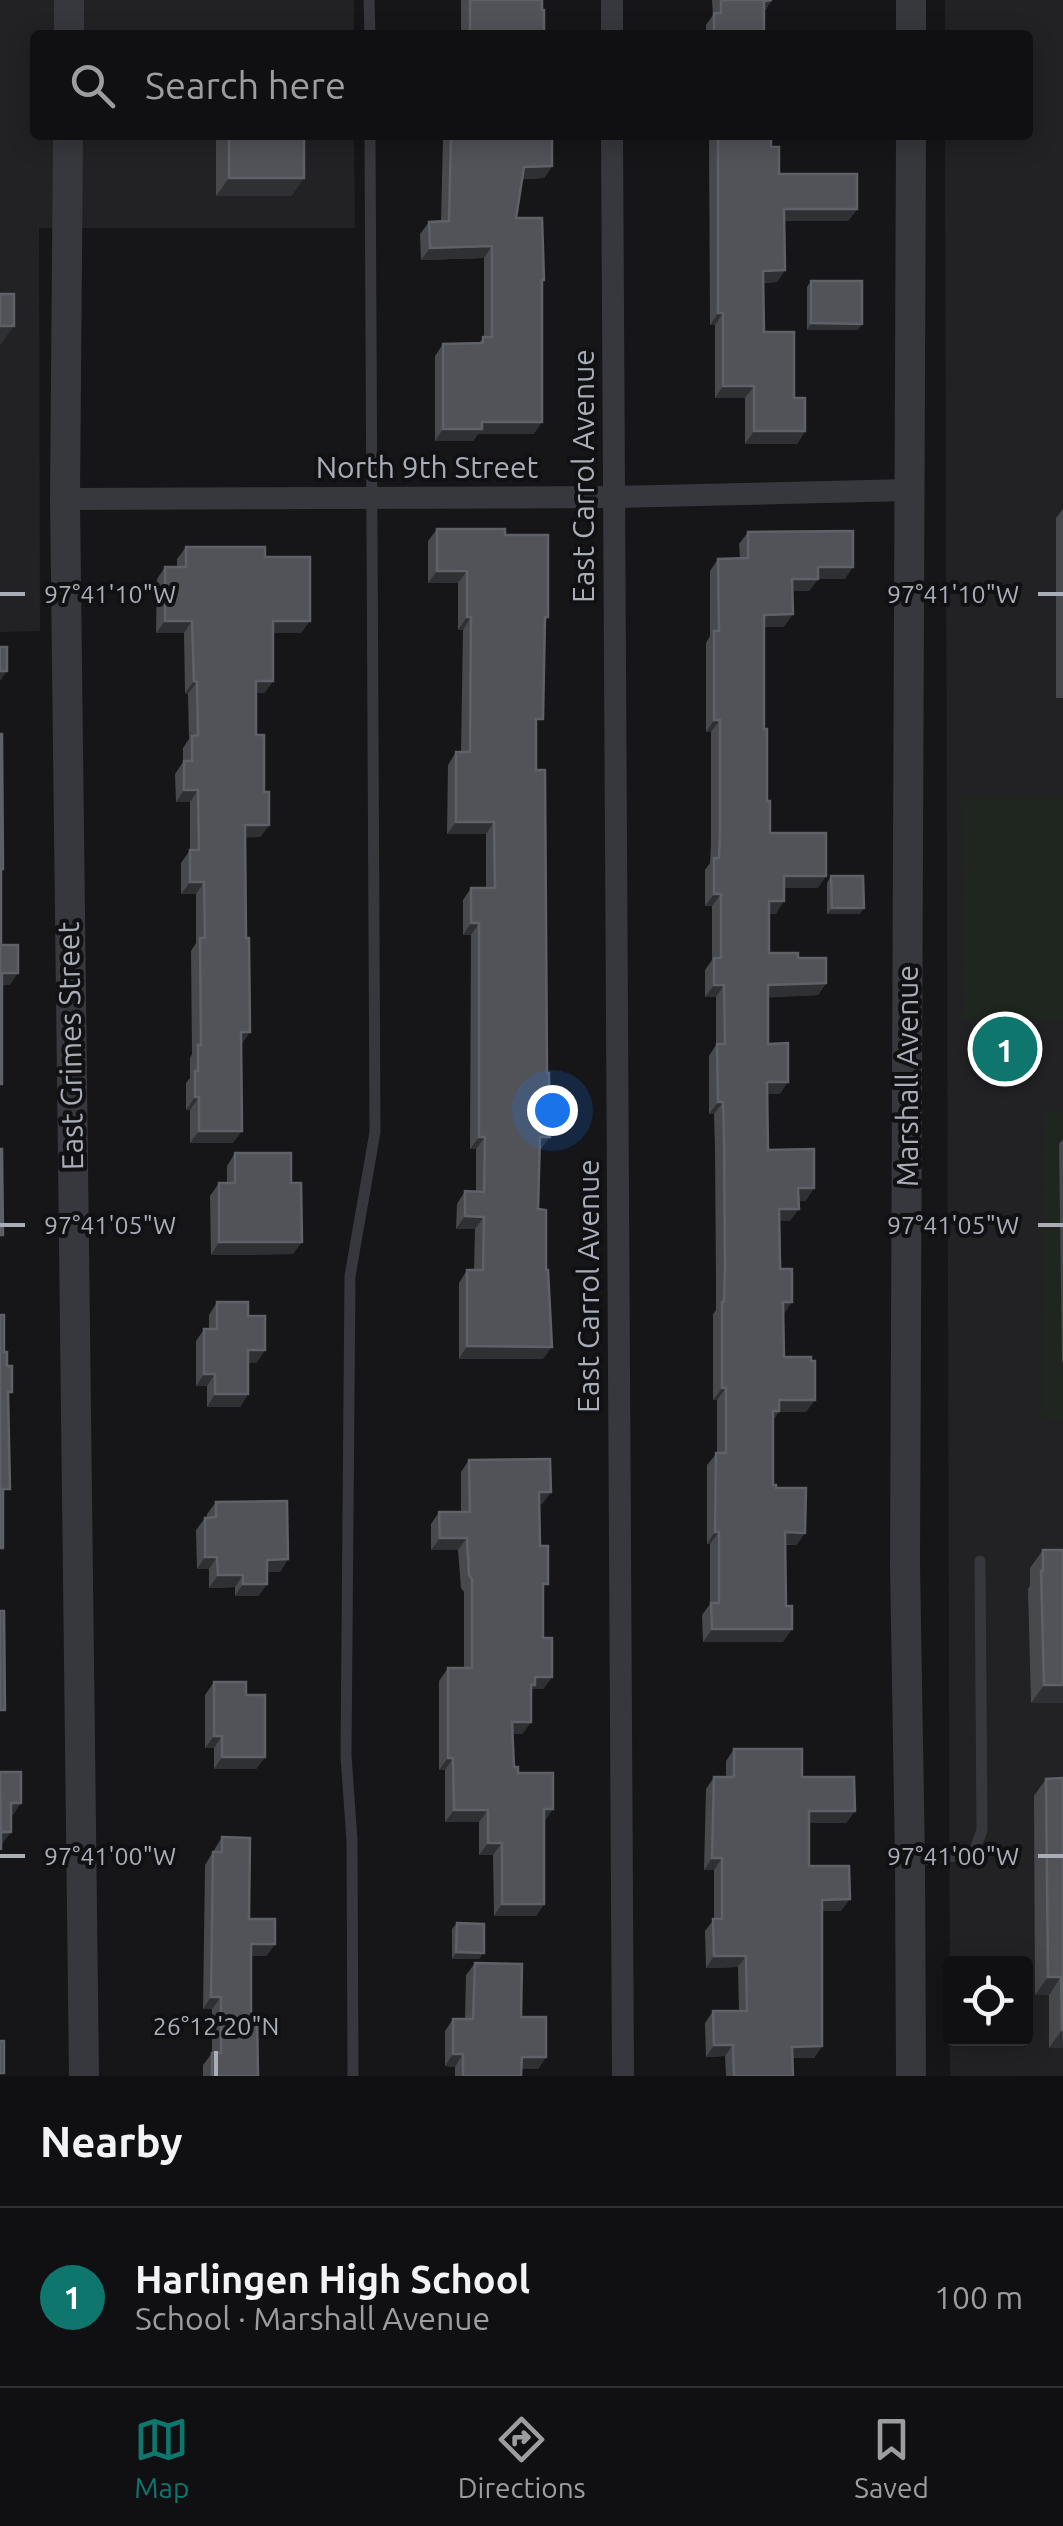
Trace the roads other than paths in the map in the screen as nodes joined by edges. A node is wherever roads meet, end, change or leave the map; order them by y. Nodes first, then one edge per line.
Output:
1 (69, 0) edge
2 (370, 0) edge
3 (612, 0) edge
4 (911, 0) edge
5 (68, 30) edge
6 (370, 30) edge
7 (612, 30) edge
8 (911, 30) edge
9 (68, 140) edge
10 (370, 140) edge
11 (612, 140) edge
12 (911, 140) edge
13 (910, 490) junction
14 (614, 497) junction
15 (371, 498) junction
16 (65, 499) junction
17 (980, 1561) dead end
18 (910, 1861) junction
19 (84, 2076) edge
20 (353, 2076) edge
21 (623, 2076) edge
22 (911, 2076) edge

1 - 5 street
2 - 6 lane
3 - 7 street
4 - 8 street
9 - 16 street, East Grimes Street
10 - 15 lane
11 - 14 street, East Carrol Avenue
12 - 13 street, Marshall Avenue
13 - 14 street, North 9th Street
13 - 18 street, Marshall Avenue
14 - 15 street, North 9th Street
14 - 21 street, East Carrol Avenue
15 - 16 street, North 9th Street
15 - 20 lane
16 - 19 street, East Grimes Street
17 - 18 lane
18 - 22 street, Marshall Avenue

